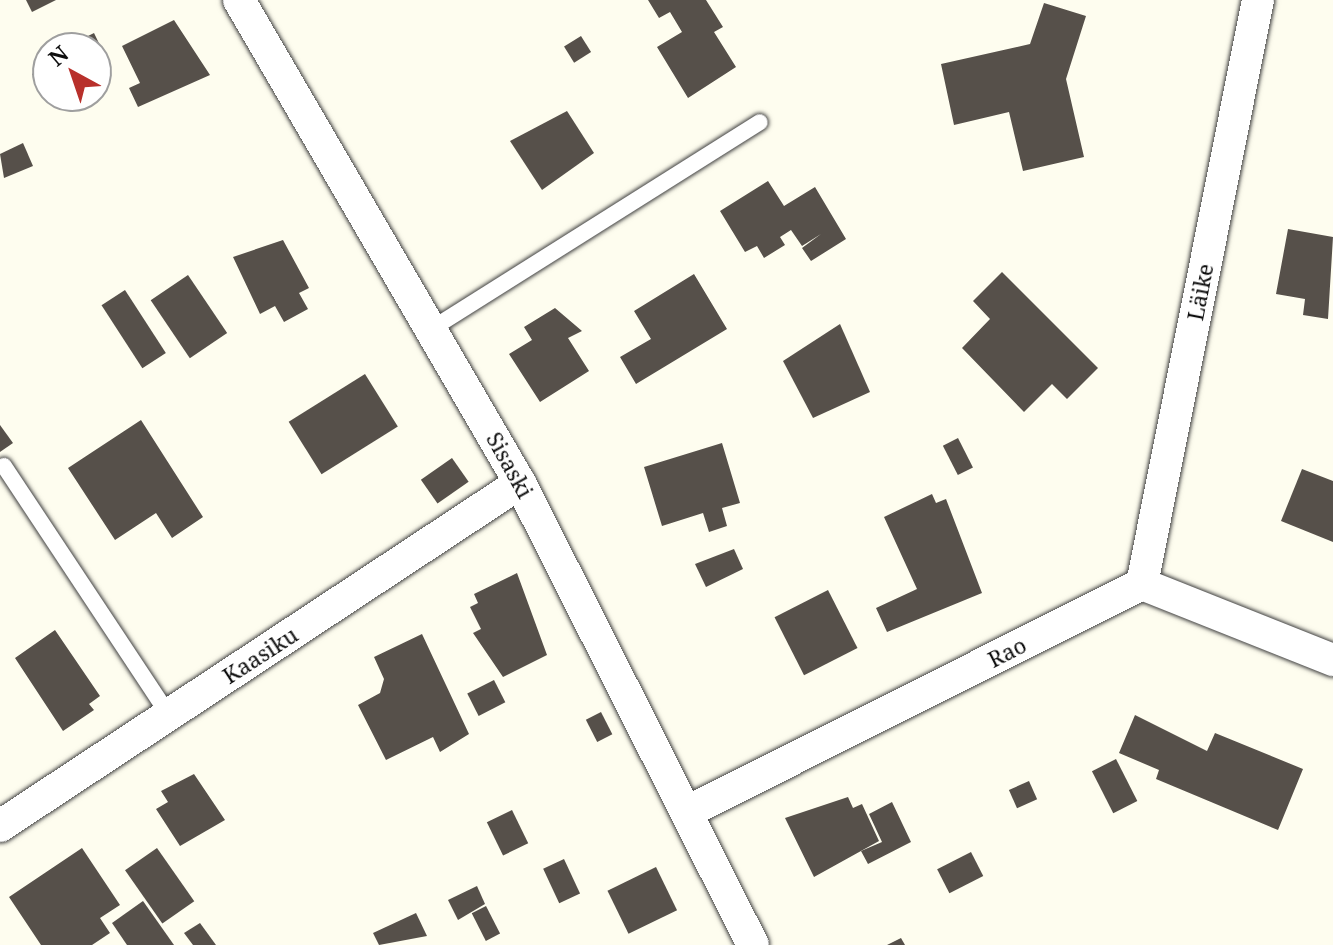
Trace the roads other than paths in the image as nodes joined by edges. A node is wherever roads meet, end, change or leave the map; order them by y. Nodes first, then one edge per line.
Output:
1 (239, 0) edge
2 (1258, 0) edge
3 (760, 122) dead end
4 (433, 328) junction
5 (4, 466) dead end
6 (520, 483) junction
7 (1142, 584) junction
8 (1333, 660) edge
9 (169, 715) junction
10 (687, 812) junction
11 (0, 826) edge
12 (753, 945) edge

1 - 4 street, Sisaski
2 - 7 street, Läike
3 - 4 lane
4 - 6 street, Sisaski
5 - 9 lane
6 - 9 street, Kaasiku
6 - 10 street, Sisaski
7 - 8 street
7 - 10 street, Rao
9 - 11 street, Kaasiku
10 - 12 street, Sisaski

